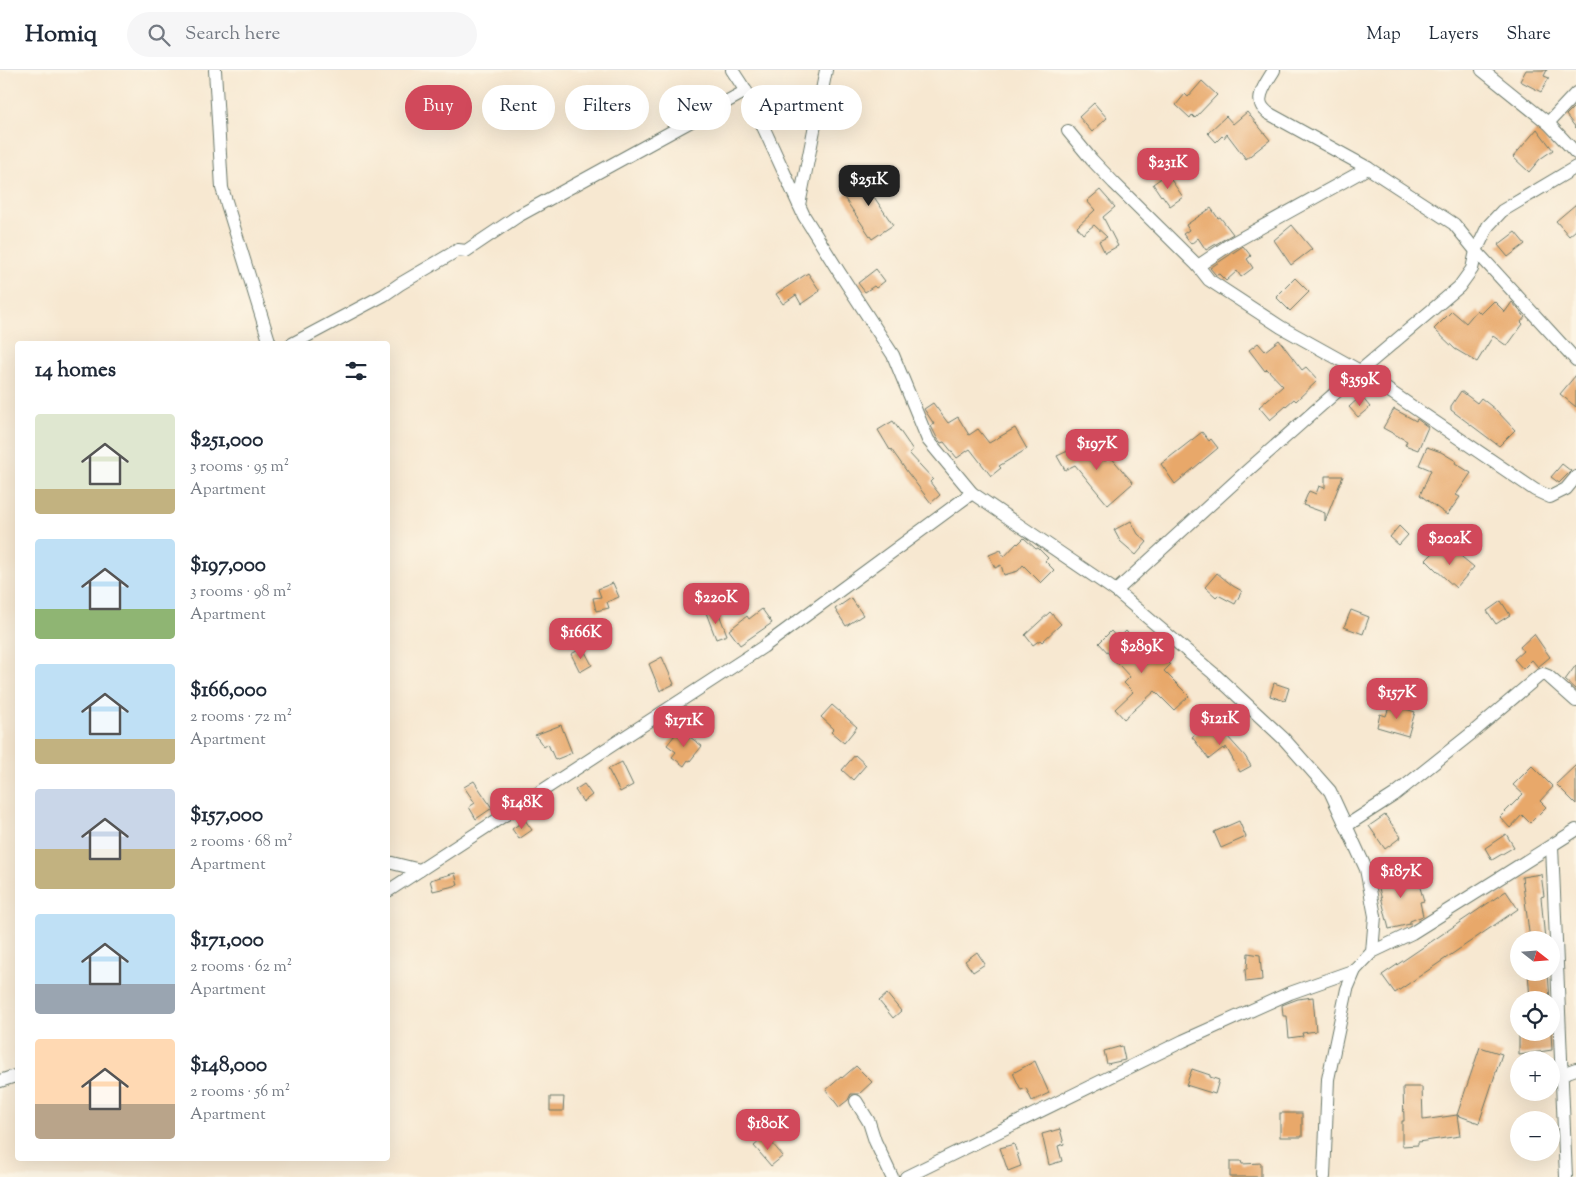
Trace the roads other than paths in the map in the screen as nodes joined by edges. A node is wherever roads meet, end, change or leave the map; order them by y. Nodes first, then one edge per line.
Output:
1 (214, 70) edge
2 (732, 70) edge
3 (826, 70) edge
4 (1274, 70) edge
5 (1482, 70) edge
6 (742, 85) edge
7 (1576, 93) edge
8 (741, 95) edge
9 (1548, 123) junction
10 (764, 130) edge
11 (1068, 131) dead end
12 (1576, 153) edge
13 (1576, 166) edge
14 (1368, 168) junction
15 (799, 205) junction
16 (1476, 251) junction
17 (1198, 266) junction
18 (269, 341) edge
19 (298, 341) edge
20 (1576, 360) edge
21 (1360, 371) junction
22 (1576, 477) edge
23 (972, 493) junction
24 (1116, 591) junction
25 (1576, 701) edge
26 (1346, 826) junction
27 (1576, 830) edge
28 (1552, 846) junction
29 (390, 862) edge
30 (420, 870) junction
31 (390, 890) edge
32 (1372, 952) junction
33 (1355, 970) junction
34 (1576, 1069) edge
35 (1562, 1074) junction
36 (15, 1076) edge
37 (0, 1081) edge
38 (856, 1101) dead end
39 (892, 1177) edge
40 (906, 1177) edge
41 (1324, 1177) edge
42 (1566, 1177) edge

1 - 18 street
2 - 6 street
3 - 15 street
4 - 14 street
5 - 9 street
7 - 9 street
8 - 19 street
9 - 12 street
10 - 15 street
11 - 17 street
13 - 16 street
14 - 16 street
14 - 17 street
15 - 23 street
16 - 20 street
16 - 21 street
17 - 21 street
21 - 22 street
21 - 24 street
23 - 24 street
23 - 30 street
24 - 26 street
25 - 26 street
26 - 32 street
27 - 28 street
28 - 32 street
28 - 35 street
29 - 30 street
30 - 31 street
32 - 33 street
33 - 40 street
33 - 41 street
34 - 35 street
35 - 42 street
36 - 37 street
38 - 39 street

